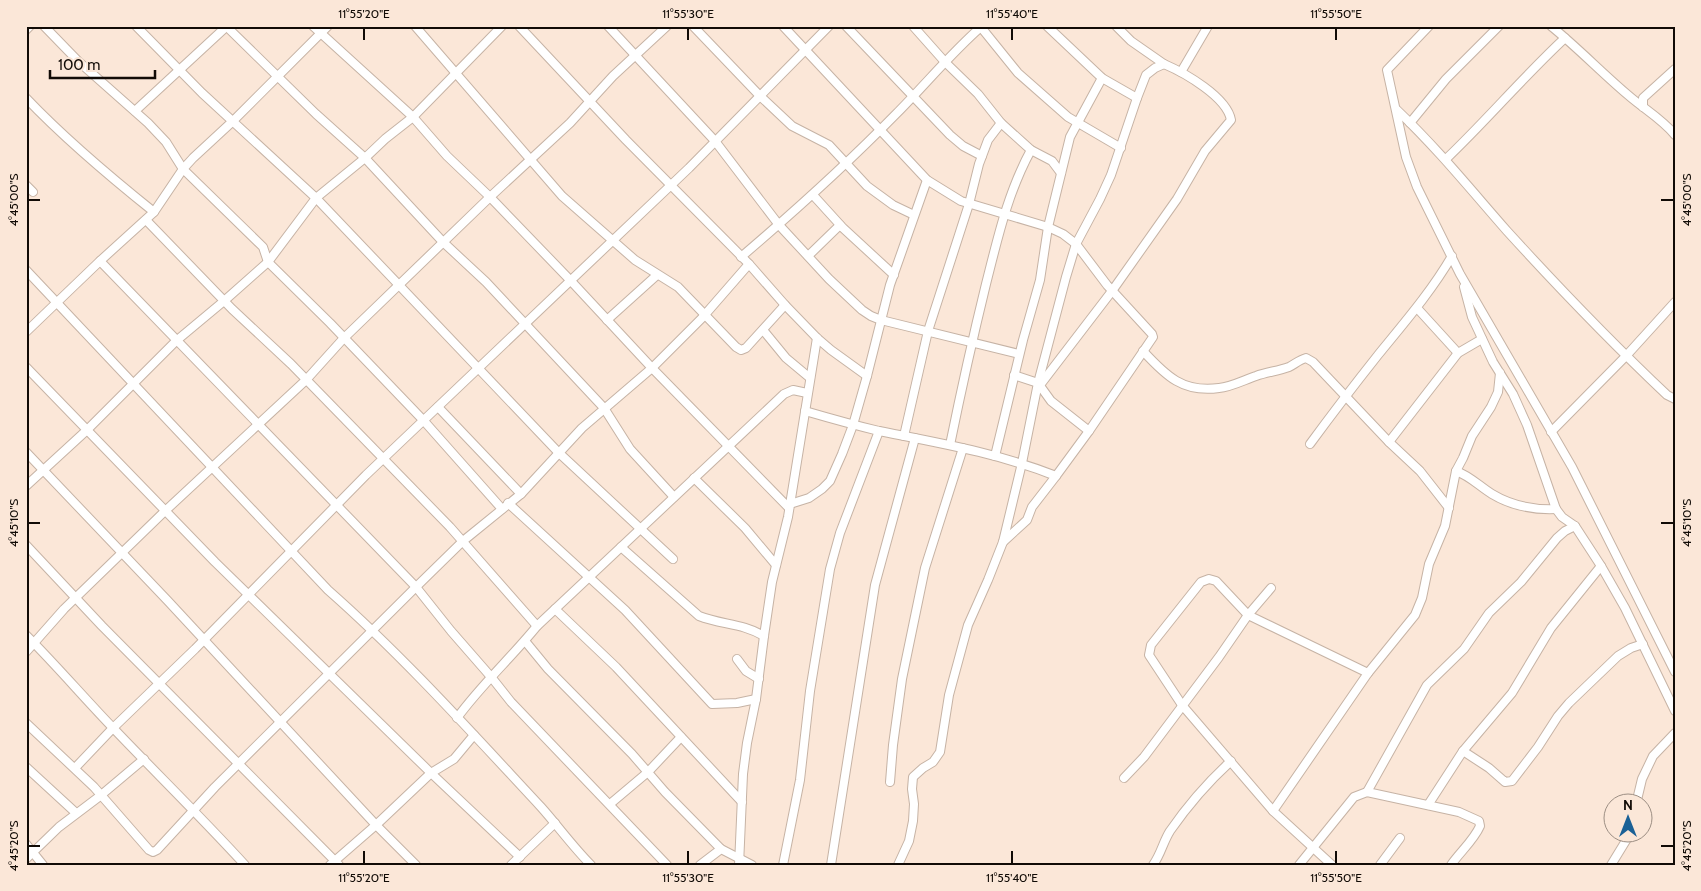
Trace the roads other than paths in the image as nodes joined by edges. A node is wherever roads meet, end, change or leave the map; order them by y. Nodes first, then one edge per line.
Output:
1 (30, 26) edge
2 (44, 26) edge
3 (136, 26) edge
4 (226, 26) edge
5 (313, 26) edge
6 (328, 26) edge
7 (415, 26) edge
8 (502, 26) edge
9 (519, 26) edge
10 (608, 26) edge
11 (666, 26) edge
12 (693, 26) edge
13 (783, 26) edge
14 (829, 26) edge
15 (846, 26) edge
16 (913, 26) edge
17 (1047, 26) edge
18 (1116, 26) edge
19 (1208, 26) edge
20 (1429, 26) edge
21 (1499, 26) edge
22 (1550, 26) edge
23 (981, 27) edge
24 (26, 30) edge
25 (321, 34) junction
26 (1566, 38) junction
27 (806, 50) junction
28 (636, 56) junction
29 (945, 62) junction
30 (1164, 64) junction
31 (180, 69) junction
32 (1675, 69) edge
33 (1181, 72) junction
34 (455, 75) junction
35 (277, 77) junction
36 (1102, 78) junction
37 (913, 95) junction
38 (760, 96) junction
39 (1630, 96) junction
40 (26, 98) edge
41 (1137, 98) junction
42 (1643, 98) junction
43 (590, 101) junction
44 (1643, 107) junction
45 (1397, 110) junction
46 (136, 111) junction
47 (413, 117) junction
48 (233, 122) junction
49 (1001, 123) junction
50 (1077, 123) junction
51 (1410, 123) junction
52 (880, 129) junction
53 (1675, 136) edge
54 (715, 142) junction
55 (1121, 148) junction
56 (1031, 150) junction
57 (982, 156) junction
58 (364, 158) junction
59 (530, 159) junction
60 (1446, 159) junction
61 (845, 163) junction
62 (183, 168) junction
63 (1061, 173) junction
64 (927, 180) junction
65 (26, 185) edge
66 (670, 186) junction
67 (33, 192) dead end
68 (813, 195) junction
69 (490, 197) junction
70 (316, 198) junction
71 (969, 204) junction
72 (154, 212) junction
73 (1004, 214) junction
74 (914, 215) junction
75 (146, 220) junction
76 (779, 225) junction
77 (840, 225) junction
78 (1048, 227) junction
79 (613, 240) junction
80 (443, 242) junction
81 (1076, 244) junction
82 (808, 256) junction
83 (1452, 256) junction
84 (741, 257) junction
85 (100, 261) junction
86 (268, 262) junction
87 (749, 264) junction
88 (26, 270) edge
89 (894, 274) junction
90 (1460, 274) junction
91 (657, 275) junction
92 (571, 281) junction
93 (398, 285) junction
94 (1112, 291) junction
95 (224, 301) junction
96 (56, 302) junction
97 (1675, 302) edge
98 (785, 305) junction
99 (1417, 308) junction
100 (705, 315) junction
101 (607, 320) junction
102 (881, 320) junction
103 (526, 324) junction
104 (763, 330) junction
105 (928, 331) junction
106 (26, 332) edge
107 (817, 338) junction
108 (343, 339) junction
109 (1482, 339) junction
110 (176, 341) junction
111 (972, 342) junction
112 (1143, 351) junction
113 (1458, 353) junction
114 (1019, 354) junction
115 (1626, 356) junction
116 (26, 367) edge
117 (480, 368) junction
118 (652, 368) junction
119 (1500, 373) junction
120 (1014, 375) junction
121 (866, 376) junction
122 (810, 378) junction
123 (306, 380) junction
124 (134, 383) junction
125 (1039, 384) junction
126 (807, 393) junction
127 (1346, 396) junction
128 (1675, 399) edge
129 (438, 407) junction
130 (604, 408) junction
131 (805, 411) junction
132 (424, 421) junction
133 (259, 424) junction
134 (853, 425) junction
135 (87, 430) junction
136 (879, 431) junction
137 (1089, 431) junction
138 (1551, 432) junction
139 (904, 436) junction
140 (915, 438) junction
141 (1389, 442) junction
142 (1310, 444) dead end
143 (950, 445) junction
144 (728, 446) junction
145 (963, 448) junction
146 (26, 452) edge
147 (558, 452) junction
148 (995, 456) junction
149 (383, 459) junction
150 (1022, 463) junction
151 (213, 467) junction
152 (44, 470) junction
153 (1456, 471) junction
154 (1056, 476) junction
155 (694, 478) junction
156 (26, 486) edge
157 (521, 494) junction
158 (674, 497) junction
159 (337, 504) junction
160 (505, 506) junction
161 (789, 506) junction
162 (1449, 508) junction
163 (1556, 509) junction
164 (165, 510) junction
165 (1575, 526) junction
166 (641, 528) junction
167 (463, 542) junction
168 (1002, 542) junction
169 (26, 545) edge
170 (621, 547) junction
171 (291, 550) junction
172 (123, 553) junction
173 (673, 559) dead end
174 (776, 565) junction
175 (1601, 566) junction
176 (589, 577) junction
177 (416, 587) junction
178 (1271, 588) dead end
179 (248, 594) junction
180 (77, 597) junction
181 (556, 609) junction
182 (1248, 615) junction
183 (537, 626) junction
184 (373, 631) junction
185 (26, 635) edge
186 (764, 636) junction
187 (204, 640) junction
188 (525, 641) junction
189 (35, 643) junction
190 (1643, 644) junction
191 (26, 652) edge
192 (737, 660) dead end
193 (1675, 672) edge
194 (329, 673) junction
195 (1368, 673) junction
196 (492, 678) junction
197 (759, 679) junction
198 (159, 683) junction
199 (756, 699) junction
200 (1182, 705) junction
201 (1675, 711) edge
202 (457, 718) junction
203 (26, 723) edge
204 (281, 723) junction
205 (113, 728) junction
206 (1675, 733) edge
207 (474, 735) junction
208 (681, 737) junction
209 (1464, 751) junction
210 (144, 759) junction
211 (1231, 761) junction
212 (239, 762) junction
213 (26, 766) edge
214 (75, 768) junction
215 (648, 772) junction
216 (431, 773) junction
217 (1124, 778) dead end
218 (890, 782) dead end
219 (1367, 792) junction
220 (1638, 794) edge
221 (100, 796) junction
222 (742, 802) junction
223 (610, 804) junction
224 (1428, 805) junction
225 (193, 809) junction
226 (1272, 811) junction
227 (76, 813) junction
228 (555, 823) junction
229 (376, 825) junction
230 (1400, 838) dead end
231 (26, 844) edge
232 (1624, 844) edge
233 (1312, 846) junction
234 (721, 849) junction
235 (34, 853) junction
236 (520, 856) junction
237 (26, 859) edge
238 (739, 862) edge
239 (335, 863) edge
240 (43, 865) edge
241 (245, 865) edge
242 (416, 865) edge
243 (511, 865) edge
244 (591, 865) edge
245 (667, 865) edge
246 (700, 865) edge
247 (752, 865) edge
248 (783, 865) edge
249 (831, 865) edge
250 (898, 865) edge
251 (1152, 865) edge
252 (1299, 865) edge
253 (1332, 865) edge
254 (1380, 865) edge
255 (1451, 865) edge
256 (1611, 865) edge

1 - 24 street
2 - 46 street
3 - 31 street
4 - 31 street
4 - 35 street
5 - 25 street
6 - 25 street
7 - 34 street
8 - 34 street
9 - 43 street
10 - 28 street
11 - 28 street
12 - 38 street
13 - 27 street
14 - 27 street
15 - 37 street
16 - 29 street
17 - 36 street
18 - 30 street
19 - 33 street
20 - 45 street
21 - 51 street
22 - 26 street
23 - 29 street
23 - 50 street
25 - 35 street
25 - 47 street
26 - 39 street
26 - 60 street
27 - 38 street
27 - 52 street
28 - 43 street
28 - 54 street
29 - 37 street
29 - 49 street
30 - 33 street
30 - 41 street
31 - 46 street
31 - 48 street
32 - 42 street
33 - 94 street
34 - 47 street
34 - 59 street
35 - 48 street
35 - 58 street
36 - 41 street
36 - 50 street
37 - 52 street
37 - 57 street
38 - 54 street
38 - 61 street
39 - 42 street
39 - 44 street
40 - 72 street
41 - 55 street
42 - 44 street
43 - 59 street
43 - 66 street
44 - 53 street
45 - 51 street
45 - 83 street
46 - 62 street
47 - 58 street
47 - 69 street
48 - 62 street
48 - 70 street
49 - 56 street
49 - 57 street
50 - 55 street
50 - 63 street
51 - 60 street
52 - 61 street
52 - 64 street
54 - 66 street
54 - 76 street
55 - 81 street
56 - 63 street
56 - 73 street
57 - 71 street
58 - 70 street
58 - 80 street
59 - 69 street
59 - 79 street
60 - 115 street
61 - 68 street
61 - 74 street
62 - 72 street
62 - 86 street
63 - 78 street
64 - 71 street
64 - 74 street
65 - 67 street
66 - 79 street
66 - 84 street
68 - 76 street
68 - 77 street
69 - 80 street
69 - 92 street
70 - 86 street
70 - 93 street
71 - 73 street
71 - 105 street
72 - 75 street
73 - 78 street
73 - 111 street
74 - 89 street
75 - 85 street
75 - 95 street
76 - 82 street
76 - 84 street
77 - 82 street
77 - 89 street
78 - 81 street
78 - 114 street
79 - 91 street
79 - 92 street
80 - 93 street
80 - 103 street
81 - 94 street
81 - 125 street
82 - 102 street
83 - 90 street
83 - 99 street
84 - 87 street
85 - 96 street
85 - 110 street
86 - 95 street
86 - 108 street
87 - 98 street
87 - 100 street
88 - 96 street
89 - 102 street
90 - 109 street
90 - 138 street
91 - 100 street
91 - 101 street
92 - 101 street
92 - 103 street
93 - 108 street
93 - 117 street
94 - 112 street
94 - 125 street
95 - 110 street
95 - 123 street
96 - 106 street
96 - 124 street
97 - 115 street
98 - 104 street
98 - 107 street
99 - 113 street
99 - 127 street
100 - 104 street
100 - 118 street
101 - 118 street
102 - 105 street
102 - 121 street
103 - 117 street
103 - 130 street
104 - 122 street
105 - 111 street
105 - 139 street
107 - 121 street
107 - 122 street
108 - 123 street
108 - 132 street
109 - 113 street
109 - 119 street
110 - 124 street
110 - 133 street
111 - 114 street
111 - 143 street
112 - 127 street
112 - 137 street
113 - 141 street
114 - 120 street
115 - 128 street
115 - 138 street
116 - 135 street
117 - 129 street
117 - 147 street
118 - 130 street
118 - 144 street
119 - 153 street
119 - 163 street
120 - 125 street
120 - 148 street
121 - 134 street
122 - 126 street
123 - 133 street
123 - 149 street
124 - 135 street
124 - 151 street
125 - 137 street
125 - 150 street
126 - 131 street
126 - 144 street
127 - 141 street
127 - 142 street
129 - 132 street
129 - 157 street
130 - 147 street
130 - 158 street
131 - 134 street
131 - 161 street
132 - 149 street
132 - 160 street
133 - 151 street
133 - 159 street
134 - 136 street
134 - 161 street
135 - 152 street
135 - 164 street
136 - 139 street
136 - 248 street
137 - 154 street
138 - 193 street
139 - 140 street
140 - 143 street
140 - 249 street
141 - 162 street
143 - 145 street
144 - 155 street
144 - 161 street
145 - 148 street
145 - 218 street
146 - 152 street
147 - 157 street
147 - 166 street
148 - 150 street
149 - 159 street
149 - 167 street
150 - 154 street
150 - 168 street
151 - 164 street
151 - 171 street
152 - 156 street
152 - 172 street
153 - 162 street
153 - 163 street
154 - 168 street
155 - 158 street
155 - 174 street
157 - 160 street
158 - 166 street
159 - 171 street
159 - 177 street
160 - 167 street
160 - 176 street
161 - 174 street
162 - 195 street
163 - 165 street
164 - 172 street
164 - 179 street
165 - 175 street
165 - 219 street
166 - 170 street
166 - 173 street
167 - 177 street
167 - 183 street
168 - 250 street
169 - 180 street
170 - 176 street
170 - 186 street
171 - 179 street
171 - 184 street
172 - 180 street
172 - 187 street
174 - 186 street
175 - 190 street
175 - 209 street
176 - 181 street
176 - 199 street
177 - 184 street
177 - 196 street
178 - 182 street
179 - 187 street
179 - 194 street
180 - 189 street
180 - 198 street
181 - 183 street
181 - 208 street
182 - 195 street
182 - 200 street
182 - 200 street
183 - 188 street
184 - 194 street
184 - 202 street
185 - 189 street
186 - 197 street
187 - 198 street
187 - 204 street
188 - 196 street
188 - 215 street
189 - 191 street
189 - 205 street
190 - 201 street
190 - 209 street
192 - 197 street
194 - 204 street
194 - 216 street
195 - 226 street
196 - 202 street
196 - 223 street
197 - 199 street
198 - 205 street
198 - 212 street
199 - 222 street
200 - 211 street
200 - 217 street
202 - 207 street
203 - 214 street
204 - 212 street
204 - 229 street
205 - 210 street
205 - 214 street
206 - 220 street
207 - 216 street
207 - 228 street
208 - 215 street
208 - 222 street
209 - 224 street
210 - 221 street
210 - 225 street
211 - 226 street
211 - 251 street
212 - 225 street
212 - 239 street
213 - 227 street
214 - 221 street
215 - 223 street
215 - 234 street
216 - 229 street
216 - 236 street
219 - 224 street
219 - 233 street
221 - 225 street
221 - 227 street
222 - 238 street
223 - 245 street
224 - 255 street
225 - 241 street
226 - 233 street
227 - 235 street
228 - 236 street
228 - 244 street
229 - 239 street
229 - 242 street
230 - 254 street
231 - 235 street
232 - 256 street
233 - 252 street
233 - 253 street
234 - 238 street
234 - 246 street
235 - 237 street
235 - 240 street
236 - 243 street
238 - 247 street

